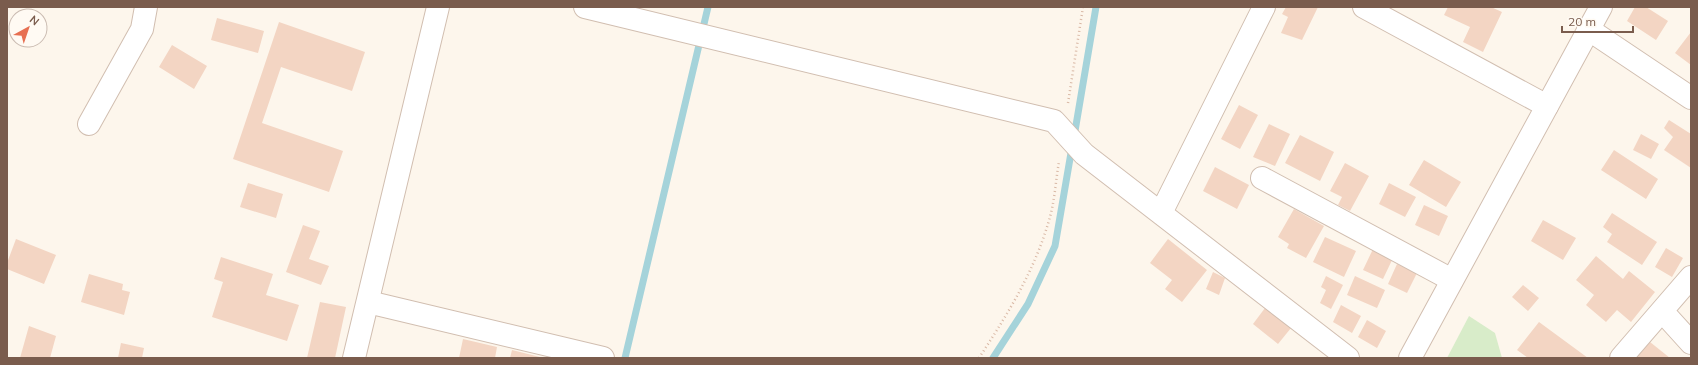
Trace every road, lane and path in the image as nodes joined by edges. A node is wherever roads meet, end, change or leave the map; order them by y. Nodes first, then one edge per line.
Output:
1 (146, 7) edge
2 (438, 7) edge
3 (585, 7) edge
4 (1083, 7) edge
5 (1264, 7) edge
6 (1364, 7) edge
7 (1600, 7) edge
8 (1588, 30) junction
9 (1691, 98) edge
10 (1546, 106) junction
11 (89, 124) dead end
12 (1063, 131) junction
13 (1262, 178) dead end
14 (1161, 213) junction
15 (1691, 277) edge
16 (1452, 280) junction
17 (368, 302) junction
18 (1662, 311) junction
19 (1691, 343) edge
20 (354, 358) edge
21 (603, 358) edge
22 (979, 358) edge
23 (1348, 358) edge
24 (1410, 358) edge
25 (1621, 358) edge

1 - 11 street
2 - 17 street
3 - 12 street
4 - 12 path
5 - 14 street
6 - 10 street
7 - 8 street
8 - 9 street
8 - 10 street
10 - 16 street
12 - 14 street
12 - 22 path
13 - 16 street
14 - 23 street
15 - 18 street
16 - 24 street
17 - 20 street
17 - 21 street
18 - 19 street
18 - 25 street

